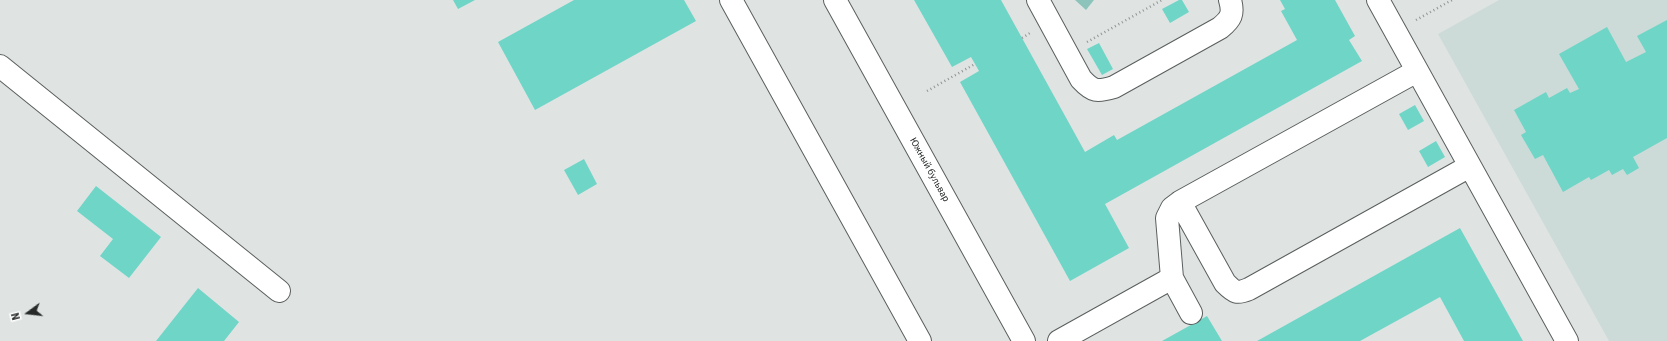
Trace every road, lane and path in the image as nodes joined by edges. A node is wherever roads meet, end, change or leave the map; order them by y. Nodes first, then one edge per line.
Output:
1 (731, 0) edge
2 (835, 0) edge
3 (1038, 0) edge
4 (1162, 0) edge
5 (1230, 0) edge
6 (1378, 0) edge
7 (1452, 0) edge
8 (1396, 32) junction
9 (1067, 53) junction
10 (975, 64) dead end
11 (0, 66) edge
12 (1417, 71) junction
13 (927, 91) dead end
14 (1470, 166) junction
15 (1180, 202) junction
16 (1172, 278) junction
17 (279, 291) dead end
18 (1192, 313) dead end
19 (920, 341) edge
20 (1024, 341) edge
21 (1059, 341) edge
22 (1567, 341) edge

1 - 19 street
2 - 20 street, Южный бульвар
3 - 9 street
4 - 9 path
5 - 9 street
6 - 8 street
7 - 8 path
8 - 12 street
10 - 13 path
11 - 17 street
12 - 14 street
12 - 15 street
14 - 15 street
14 - 22 street
15 - 16 street
16 - 18 street
16 - 21 street

